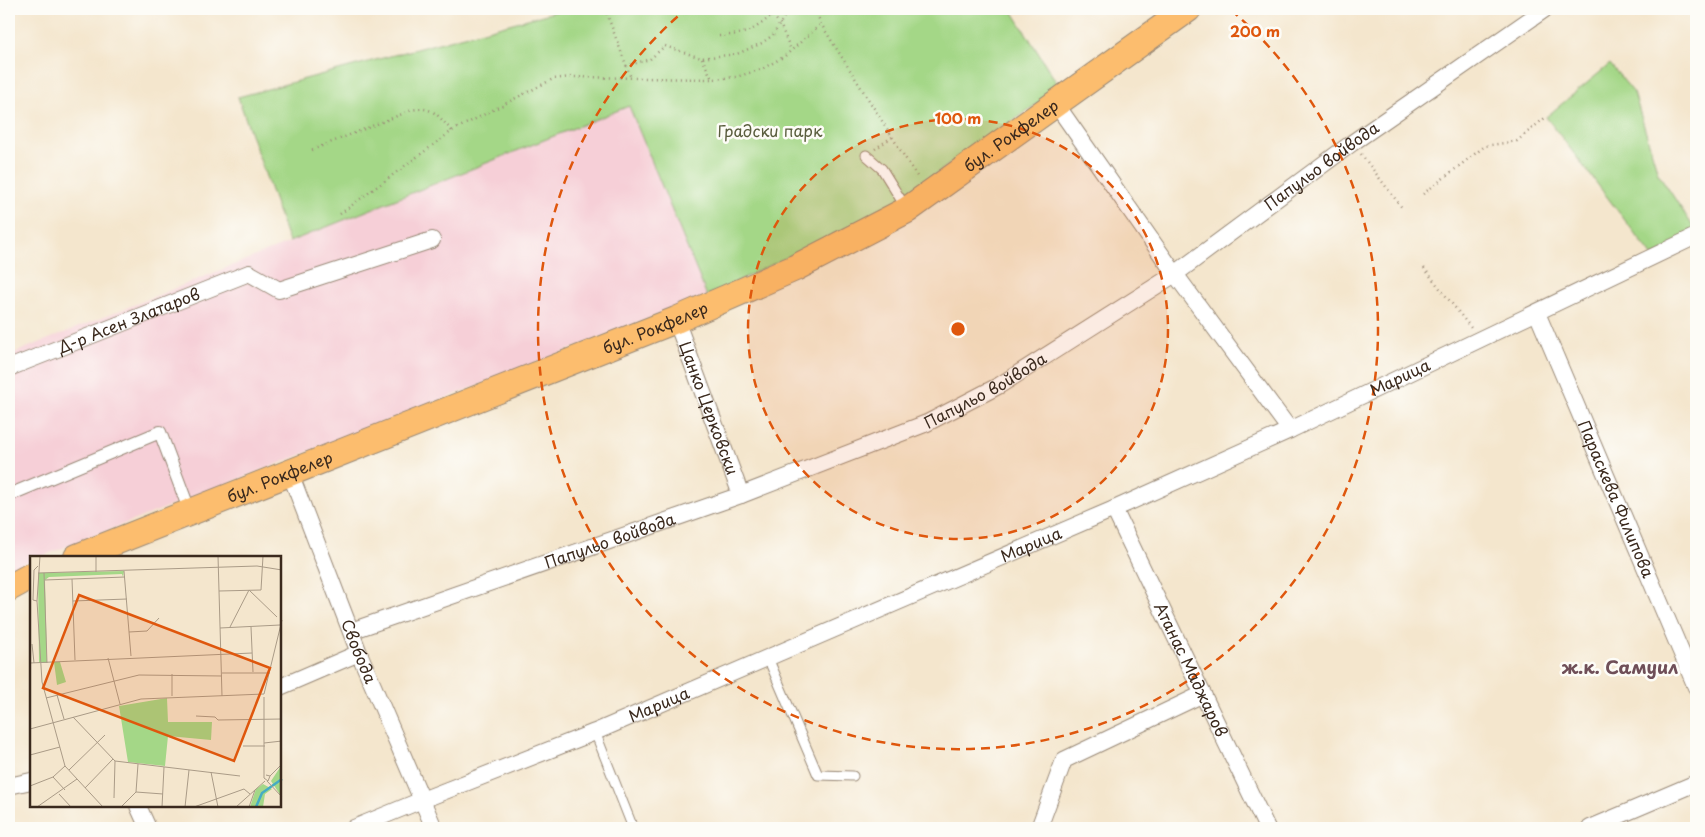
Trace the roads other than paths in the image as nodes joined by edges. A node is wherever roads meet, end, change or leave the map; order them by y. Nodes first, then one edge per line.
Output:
1 (1188, 9) edge
2 (1545, 9) edge
3 (1056, 104) junction
4 (866, 155) road end
5 (908, 210) junction
6 (1696, 236) edge
7 (432, 240) dead end
8 (1174, 274) junction
9 (1537, 312) junction
10 (676, 320) junction
11 (9, 368) edge
12 (1290, 430) junction
13 (290, 473) junction
14 (741, 495) junction
15 (9, 496) edge
16 (1114, 509) junction
17 (190, 512) junction
18 (80, 556) edge
19 (30, 575) edge
20 (30, 576) edge
21 (9, 580) edge
22 (9, 588) edge
23 (351, 631) junction
24 (359, 653) junction
25 (768, 658) junction
26 (281, 687) edge
27 (1696, 687) edge
28 (1203, 694) junction
29 (595, 732) junction
30 (853, 776) dead end
31 (30, 781) edge
32 (1696, 783) edge
33 (9, 786) edge
34 (422, 800) junction
35 (138, 807) edge
36 (148, 828) edge
37 (354, 828) edge
38 (434, 828) edge
39 (633, 828) edge
40 (1040, 828) edge
41 (1267, 828) edge
42 (1590, 828) edge

1 - 3 main road, бул. Рокфелер
2 - 8 street, Папульо войвода
3 - 5 main road, бул. Рокфелер
3 - 8 street
4 - 5 lane
5 - 10 main road, бул. Рокфелер
6 - 9 street, Марица
7 - 11 street, Д-р Асен Златаров
8 - 12 street
8 - 14 street, Папульо войвода
9 - 12 street, Марица
9 - 27 street, Параскева Филипова
10 - 13 main road, бул. Рокфелер
10 - 14 street, Цанко Церковски
12 - 16 street, Марица
13 - 17 main road, бул. Рокфелер
13 - 23 street, Свобода
14 - 23 street, Папульо войвода
15 - 17 street
16 - 25 street, Марица
16 - 28 street, Атанас Маджаров
17 - 18 main road, бул. Рокфелер
19 - 21 main road
20 - 22 main road
23 - 24 street, Свобода
24 - 26 street
24 - 34 street, Свобода
25 - 29 street, Марица
25 - 30 lane
28 - 40 street
28 - 41 street, Атанас Маджаров
29 - 34 street, Марица
29 - 39 lane
31 - 33 street
32 - 42 street
34 - 37 street, Марица
34 - 38 street, Свобода
35 - 36 street

